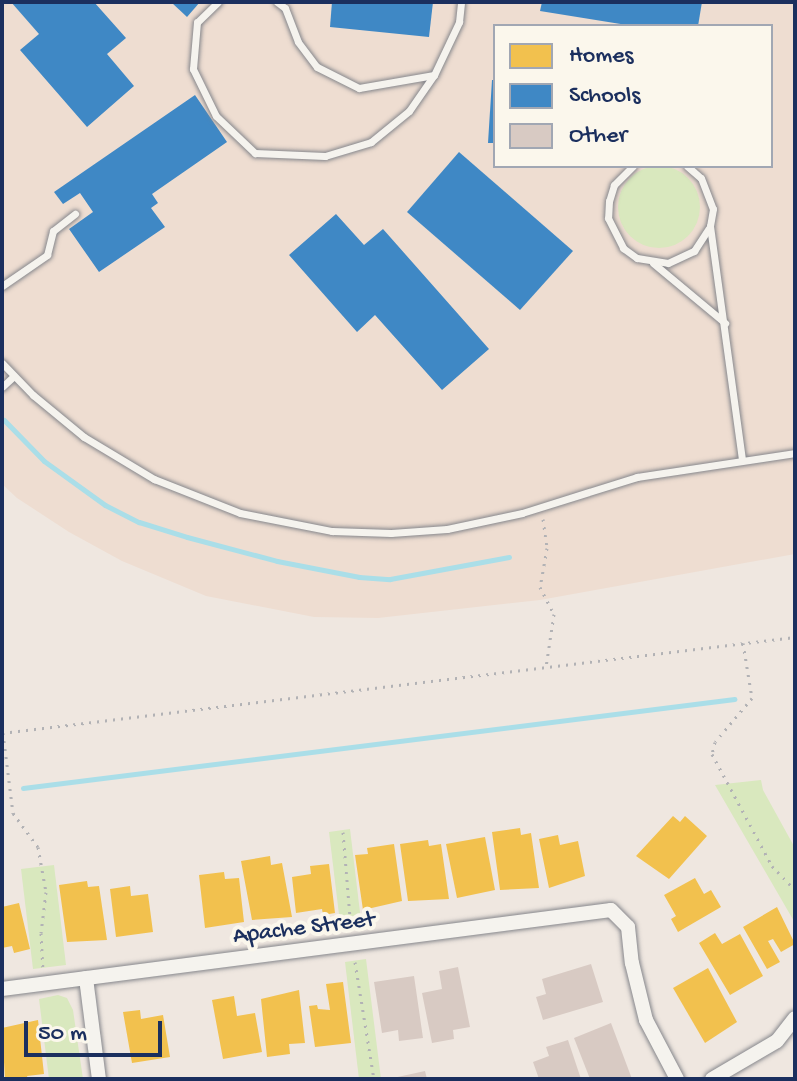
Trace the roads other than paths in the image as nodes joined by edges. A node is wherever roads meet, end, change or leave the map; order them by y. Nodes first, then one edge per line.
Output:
1 (218, 2) edge
2 (277, 2) edge
3 (461, 2) edge
4 (434, 75) junction
5 (631, 168) edge
6 (689, 168) edge
7 (75, 214) dead end
8 (710, 226) junction
9 (653, 263) junction
10 (2, 286) edge
11 (725, 323) junction
12 (2, 363) edge
13 (14, 376) junction
14 (2, 387) edge
15 (795, 453) edge
16 (742, 459) junction
17 (86, 978) junction
18 (2, 989) edge
19 (795, 1018) edge
20 (99, 1079) edge
21 (677, 1079) edge
22 (712, 1079) edge

1 - 4 lane
2 - 4 lane
3 - 4 lane
5 - 9 lane
6 - 8 lane
7 - 10 lane
8 - 9 lane
8 - 11 lane
9 - 11 lane
11 - 16 lane
12 - 13 lane
13 - 14 lane
13 - 16 lane
15 - 16 lane
17 - 18 street, Apache Street
17 - 20 street
17 - 21 street, Apache Street
19 - 22 street

